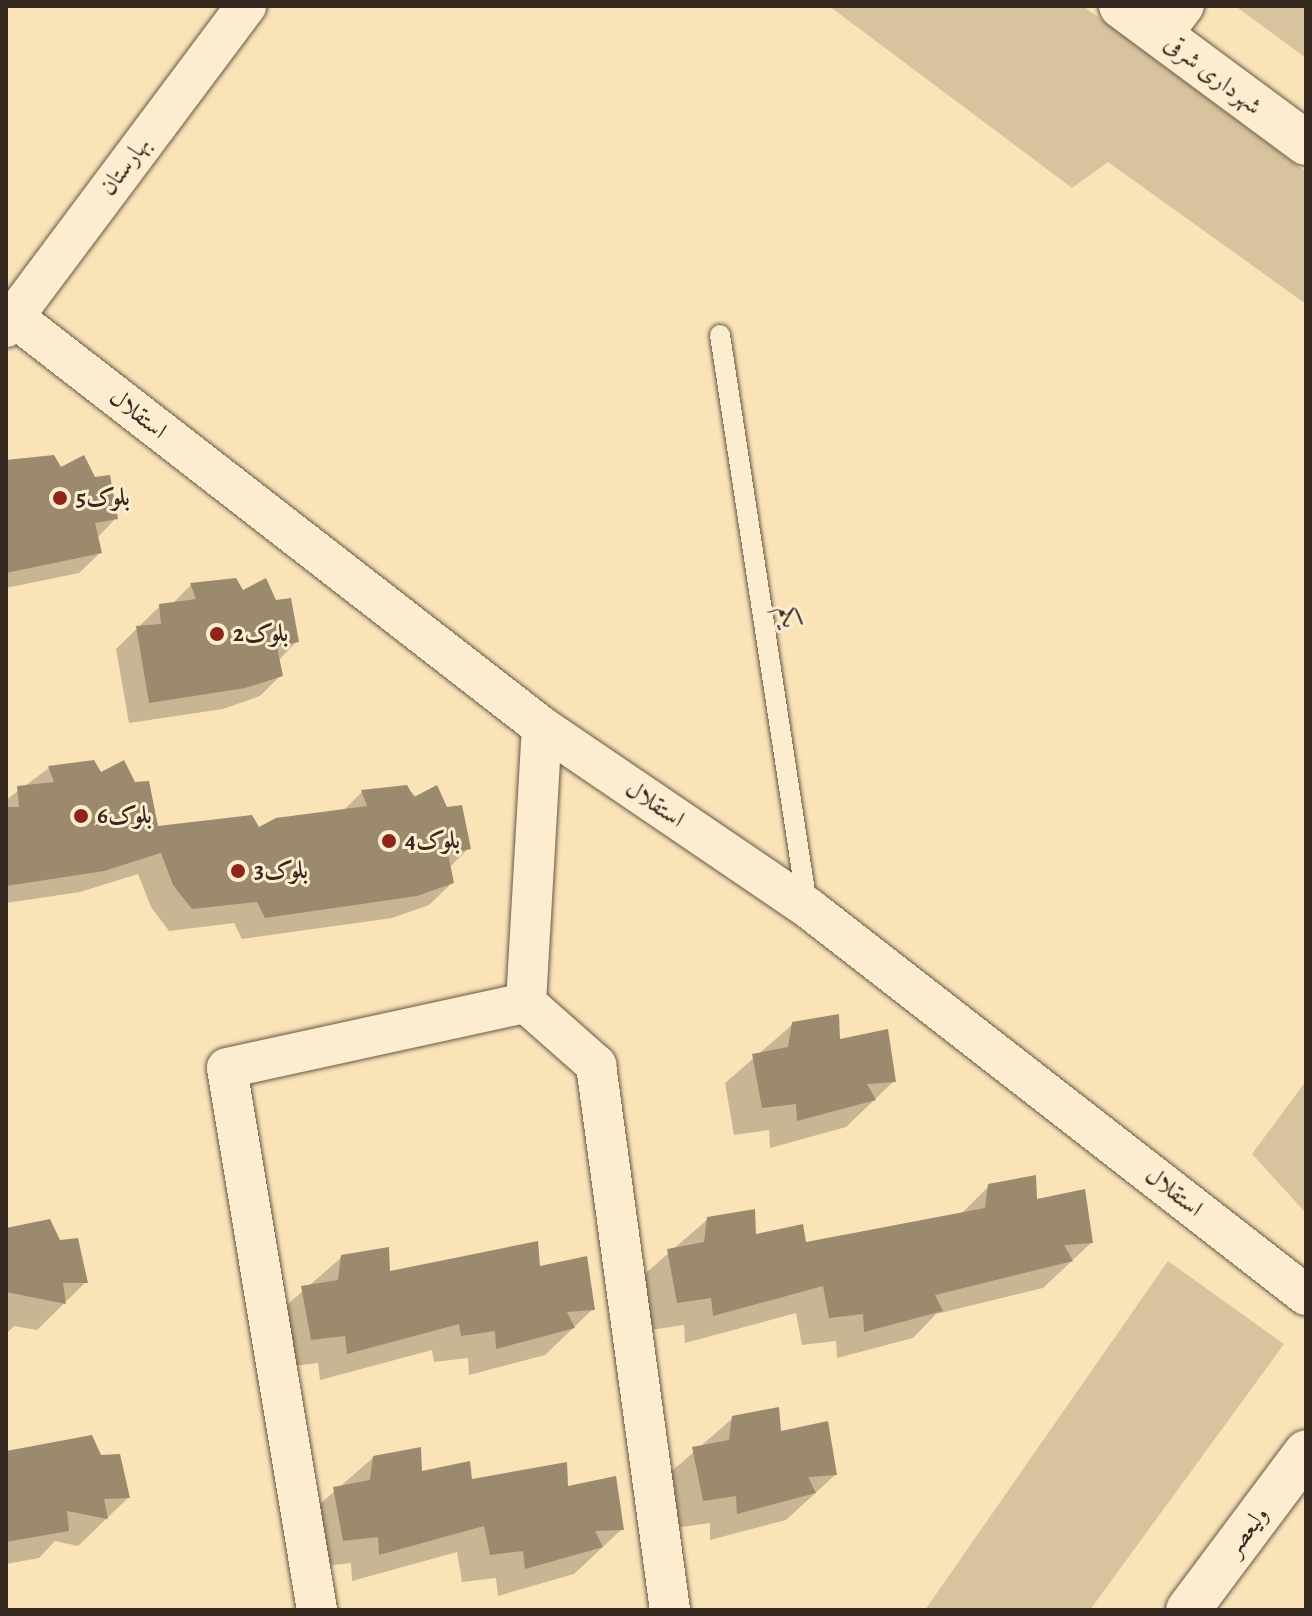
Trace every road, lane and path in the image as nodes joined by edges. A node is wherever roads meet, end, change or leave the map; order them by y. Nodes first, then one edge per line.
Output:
1 (246, 6) edge
2 (1121, 6) edge
3 (1173, 21) edge
4 (1306, 143) edge
5 (8, 318) edge
6 (720, 335) dead end
7 (542, 727) junction
8 (807, 907) junction
9 (526, 1003) junction
10 (1306, 1295) edge
11 (1306, 1452) edge
12 (317, 1610) edge
13 (670, 1610) edge
14 (1188, 1610) edge

1 - 5 street, بهارستان
2 - 3 main road, شهرداری شرقی
3 - 4 main road, شهرداری شرقی
5 - 7 street, استقلال
6 - 8 lane, یکم
7 - 8 street, استقلال
7 - 9 street
8 - 10 street, استقلال
9 - 12 street
9 - 13 street
11 - 14 main road, ولیعصر

